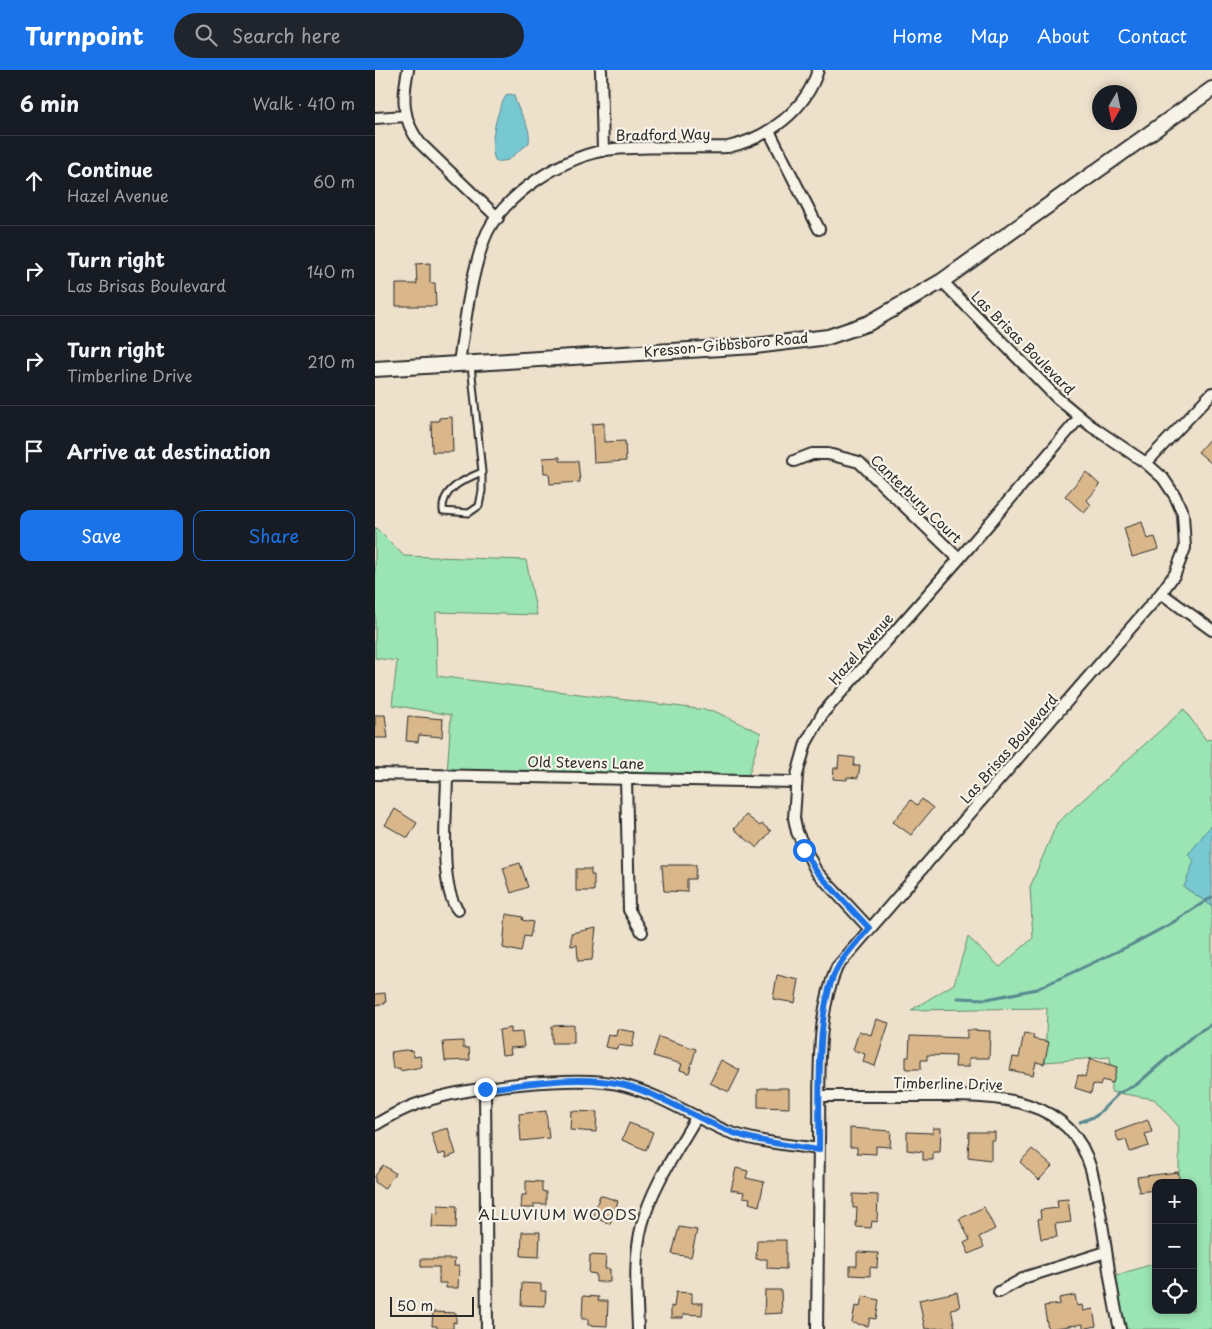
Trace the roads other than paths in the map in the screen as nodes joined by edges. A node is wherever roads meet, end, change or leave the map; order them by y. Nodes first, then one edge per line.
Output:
1 (408, 70) edge
2 (601, 70) edge
3 (818, 70) edge
4 (1212, 89) edge
5 (406, 116) junction
6 (375, 118) edge
7 (769, 131) junction
8 (603, 151) junction
9 (498, 218) junction
10 (819, 229) dead end
11 (942, 281) junction
12 (465, 362) junction
13 (375, 370) edge
14 (1212, 393) edge
15 (1080, 416) junction
16 (795, 461) dead end
17 (1146, 463) junction
18 (482, 472) junction
19 (959, 559) junction
20 (1161, 593) junction
21 (1212, 630) edge
22 (375, 774) edge
23 (447, 775) junction
24 (626, 778) junction
25 (796, 782) junction
26 (458, 910) dead end
27 (869, 928) junction
28 (642, 932) dead end
29 (485, 1089) junction
30 (820, 1096) junction
31 (697, 1116) junction
32 (377, 1120) edge
33 (819, 1150) junction
34 (1106, 1252) junction
35 (999, 1292) dead end
36 (487, 1329) edge
37 (638, 1329) edge
38 (817, 1329) edge
39 (1120, 1329) edge

1 - 5 street
2 - 8 street
3 - 7 street, Bradford Way
4 - 11 street, Kresson-Gibbsboro Road
5 - 6 street
5 - 9 street
7 - 8 street, Bradford Way
7 - 10 street
8 - 9 street, Bradford Way
9 - 12 street, Bradford Way
11 - 12 street, Kresson-Gibbsboro Road
11 - 15 street, Las Brisas Boulevard
12 - 13 street, Kresson-Gibbsboro Road
12 - 18 lane
14 - 17 street
15 - 17 street, Las Brisas Boulevard
15 - 19 street, Hazel Avenue
16 - 19 street, Canterbury Court
17 - 20 street, Las Brisas Boulevard
18 - 18 lane
19 - 25 street, Hazel Avenue
20 - 21 street
20 - 27 street, Las Brisas Boulevard
22 - 23 street, Old Stevens Lane
23 - 24 street, Old Stevens Lane
23 - 26 street
24 - 25 street, Old Stevens Lane
24 - 28 street
25 - 27 street, Hazel Avenue
27 - 30 street, Las Brisas Boulevard
29 - 31 street
29 - 32 street
29 - 36 street
30 - 33 street, Las Brisas Boulevard
30 - 34 street, Timberline Drive
31 - 33 street
31 - 37 street
33 - 38 street, Las Brisas Boulevard
34 - 35 street
34 - 39 street, Timberline Drive

